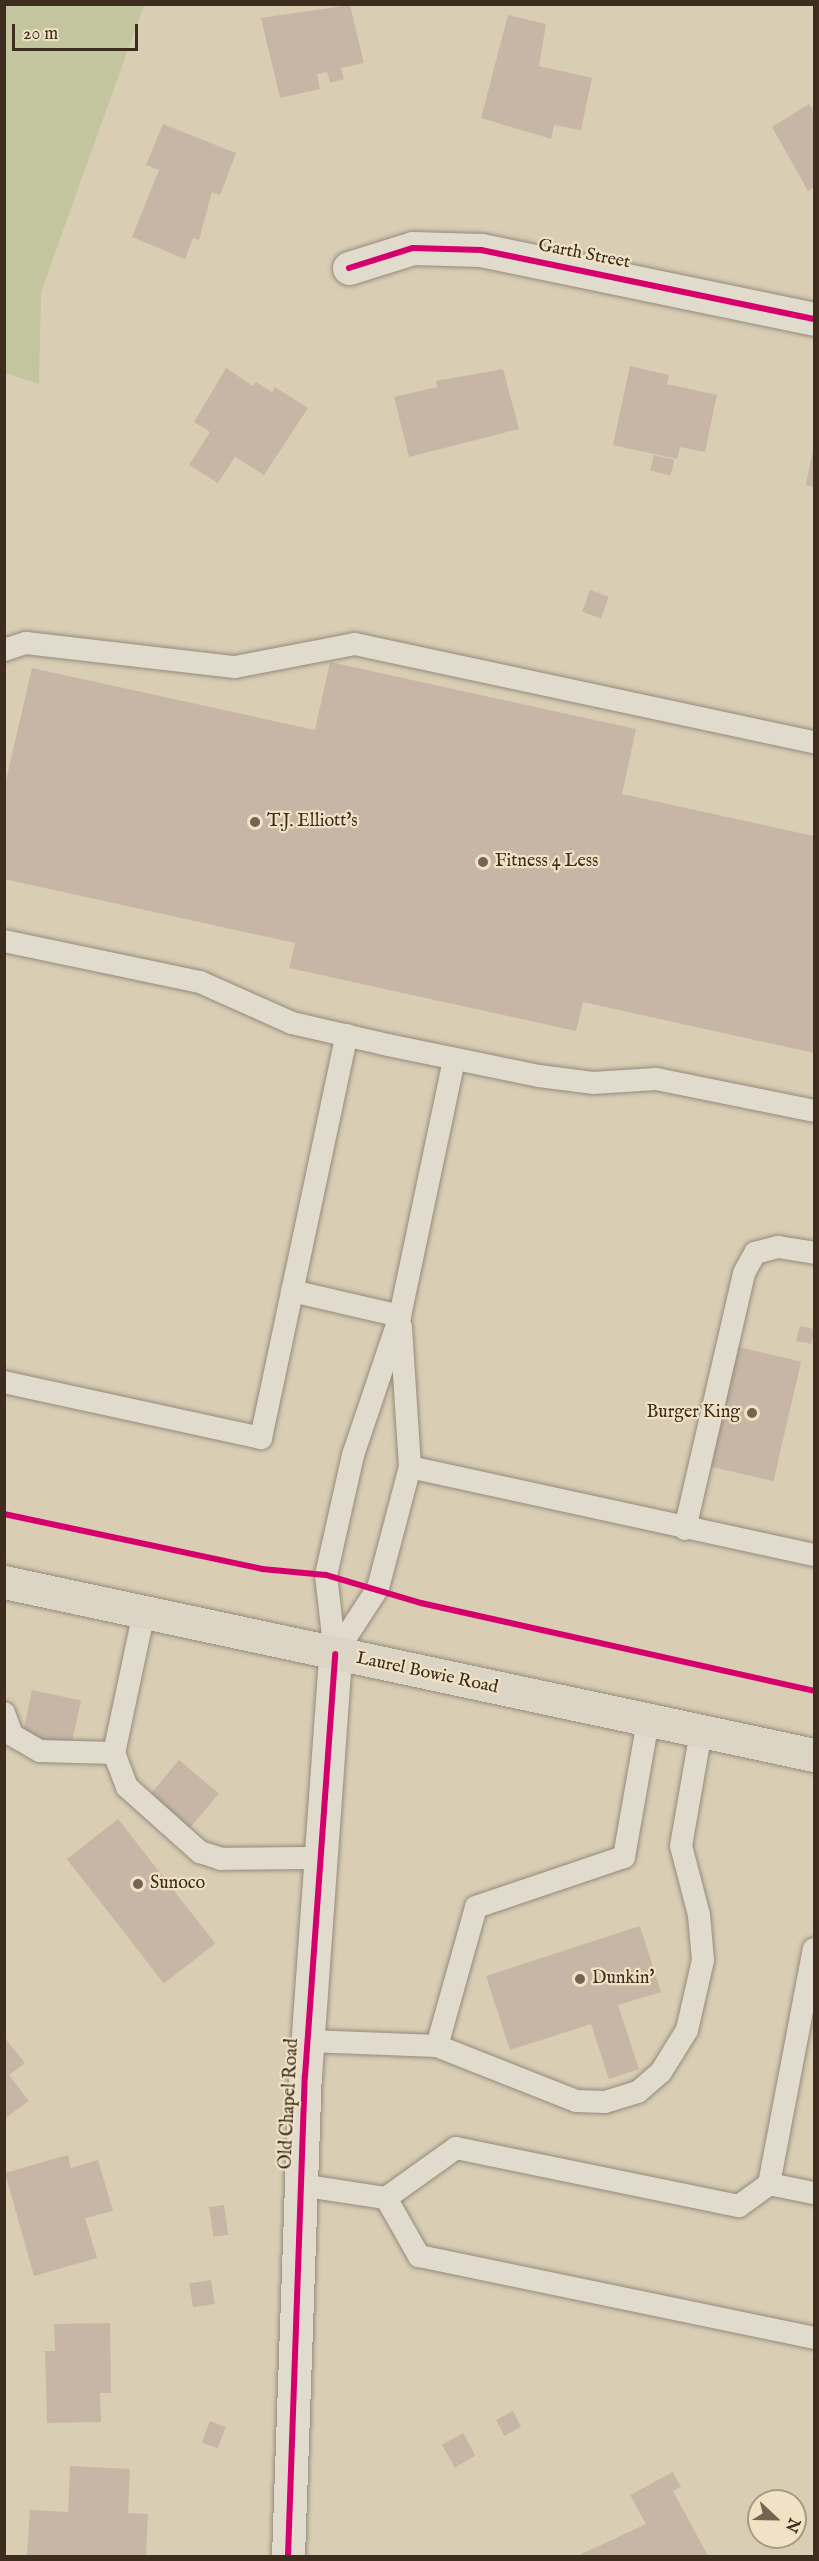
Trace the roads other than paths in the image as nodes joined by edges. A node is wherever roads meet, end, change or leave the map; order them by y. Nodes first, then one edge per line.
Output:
1 (349, 268) dead end
2 (814, 319) edge
3 (4, 650) edge
4 (814, 742) edge
5 (4, 941) edge
6 (347, 1035) junction
7 (454, 1059) junction
8 (814, 1111) edge
9 (814, 1253) edge
10 (292, 1291) junction
11 (400, 1316) junction
12 (4, 1382) edge
13 (410, 1467) junction
14 (685, 1529) junction
15 (814, 1555) edge
16 (4, 1582) edge
17 (144, 1612) junction
18 (335, 1654) junction
19 (4, 1713) edge
20 (648, 1721) junction
21 (701, 1731) junction
22 (114, 1753) junction
23 (814, 1755) edge
24 (320, 1858) junction
25 (814, 1949) edge
26 (309, 2041) junction
27 (437, 2046) junction
28 (770, 2184) junction
29 (300, 2185) junction
30 (814, 2193) edge
31 (386, 2198) junction
32 (814, 2338) edge
33 (288, 2556) edge

1 - 2 street, Garth Street
3 - 4 lane
5 - 6 lane
6 - 7 lane
6 - 10 lane
7 - 8 lane
7 - 11 lane
9 - 14 lane
10 - 11 lane
10 - 12 lane
11 - 13 lane
11 - 18 lane
13 - 14 lane
13 - 18 lane
14 - 15 lane
16 - 17 main road, Laurel Bowie Road
17 - 18 main road, Laurel Bowie Road
17 - 22 lane
18 - 20 main road, Laurel Bowie Road
18 - 24 street, Old Chapel Road
19 - 22 lane
20 - 21 main road, Laurel Bowie Road
20 - 27 lane
21 - 23 main road, Laurel Bowie Road
21 - 27 lane
22 - 24 lane
24 - 26 street, Old Chapel Road
25 - 28 lane
26 - 27 lane
26 - 29 street, Old Chapel Road
28 - 30 lane
28 - 31 lane
29 - 31 lane
29 - 33 street, Old Chapel Road
31 - 32 lane

